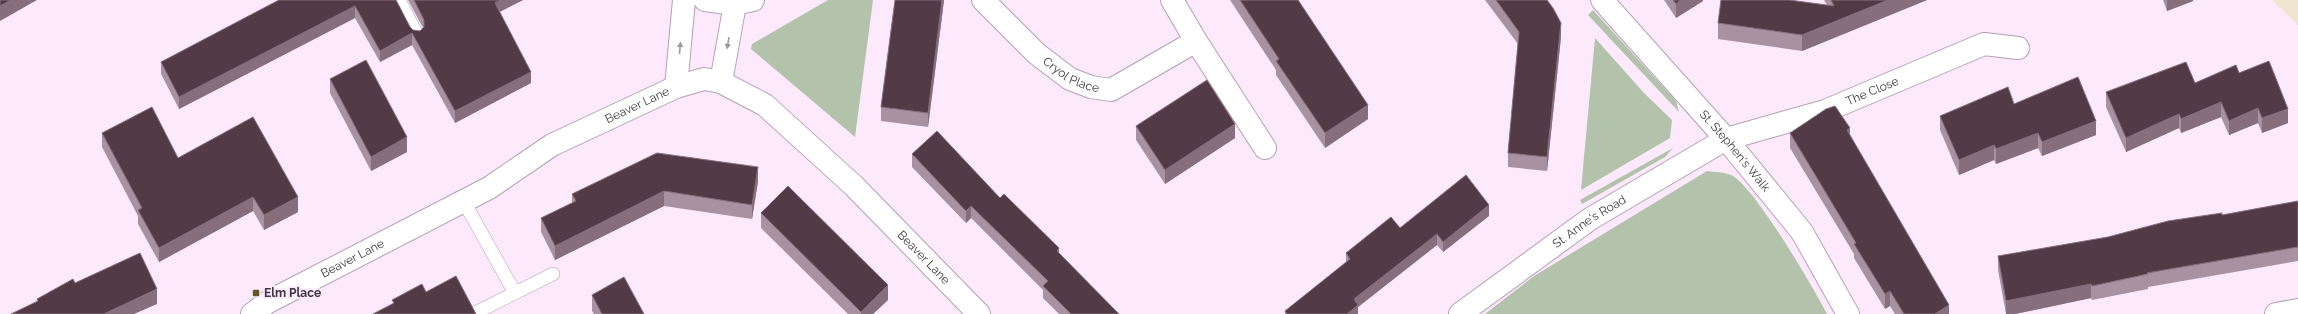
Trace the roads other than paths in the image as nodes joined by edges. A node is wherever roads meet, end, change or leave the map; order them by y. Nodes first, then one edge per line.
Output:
1 (399, 0) edge
2 (684, 0) edge
3 (705, 0) edge
4 (983, 0) edge
5 (1172, 0) edge
6 (1602, 0) edge
7 (744, 2) edge
8 (417, 35) edge
9 (1196, 41) junction
10 (2018, 48) dead end
11 (721, 82) junction
12 (676, 87) junction
13 (1726, 139) junction
14 (1265, 148) dead end
15 (464, 202) junction
16 (554, 274) dead end
17 (515, 293) junction
18 (2298, 310) edge
19 (475, 313) edge
20 (252, 314) edge
21 (979, 314) edge
22 (1460, 314) edge
23 (1848, 314) edge
24 (2276, 314) edge

1 - 8 lane
12 -> 2 street
3 - 7 street
4 - 9 street, Cryol Place
5 - 9 street
6 - 13 street, St. Stephen's Walk
7 -> 11 street
9 - 14 street
10 - 13 street, The Close
11 - 12 street, Beaver Lane
11 - 21 street, Beaver Lane
12 - 15 street, Beaver Lane
13 - 22 street, St. Anne's Road
13 - 23 street, St. Stephen's Walk
15 - 17 lane
15 - 20 street, Beaver Lane
16 - 17 lane
17 - 19 lane
18 - 24 street

